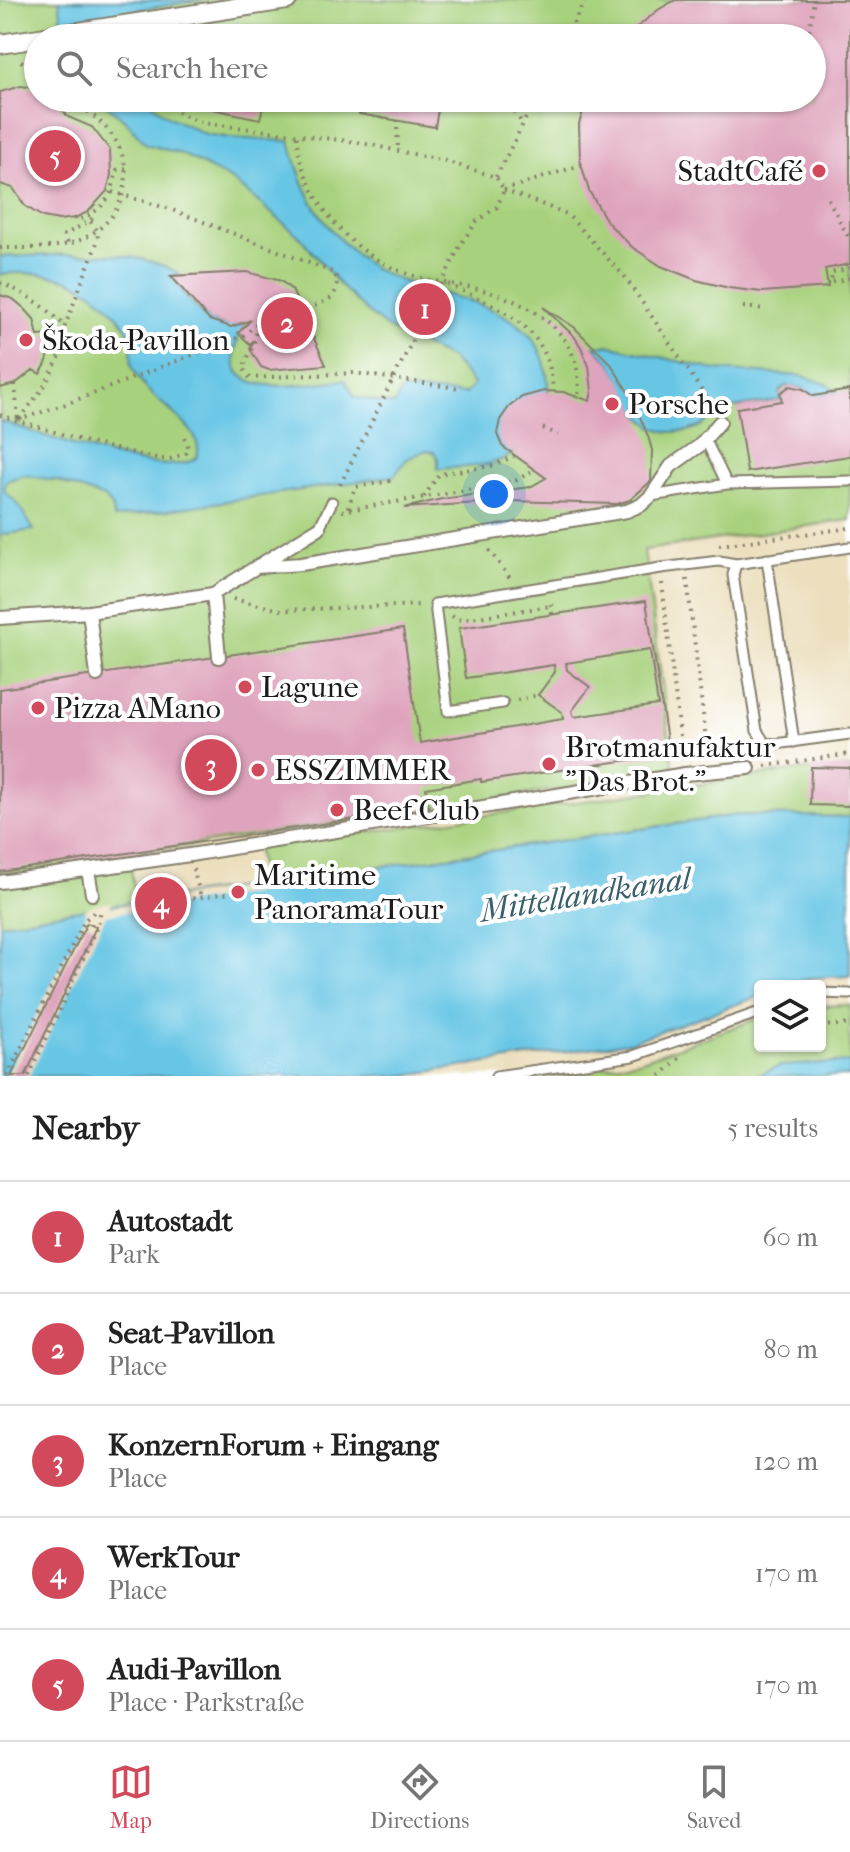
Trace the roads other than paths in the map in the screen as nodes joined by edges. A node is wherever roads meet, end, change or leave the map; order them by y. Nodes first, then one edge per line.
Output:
1 (287, 0) edge
2 (130, 24) edge
3 (24, 40) edge
4 (0, 44) edge
5 (718, 418) road end
6 (705, 439) junction
7 (850, 481) edge
8 (727, 484) junction
9 (651, 496) junction
10 (332, 502) road end
11 (319, 528) joint
12 (850, 547) edge
13 (767, 559) junction
14 (736, 564) junction
15 (256, 567) junction
16 (213, 594) junction
17 (89, 612) junction
18 (0, 618) edge
19 (219, 657) dead end
20 (97, 675) dead end
21 (503, 703) road end
22 (850, 734) edge
23 (794, 742) junction
24 (749, 768) road end
25 (88, 870) junction
26 (0, 882) edge
27 (92, 894) dead end
28 (826, 993) edge
29 (850, 994) edge
30 (754, 1014) edge
31 (496, 1076) edge

1 - 2 street
3 - 4 street
5 - 6 street
6 - 8 lane
6 - 9 street
7 - 8 lane
8 - 9 lane
9 - 15 street
10 - 11 lane
11 - 15 street
12 - 13 lane
13 - 14 lane
13 - 23 lane
14 - 21 lane
14 - 23 lane
15 - 16 street
16 - 17 street
16 - 19 street
17 - 18 street
17 - 20 street
22 - 23 lane
24 - 25 street
25 - 26 street
25 - 27 street
28 - 29 lane
30 - 31 lane

